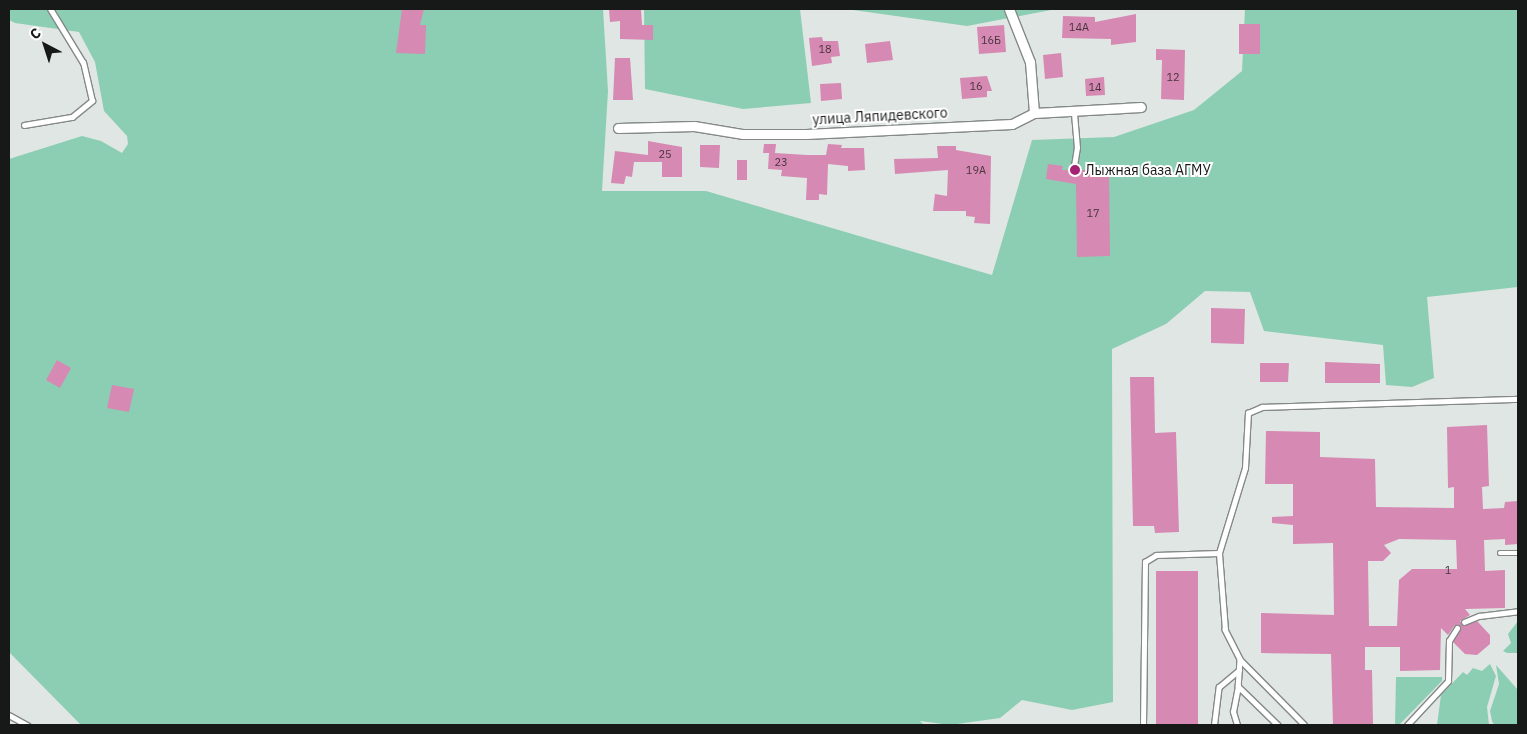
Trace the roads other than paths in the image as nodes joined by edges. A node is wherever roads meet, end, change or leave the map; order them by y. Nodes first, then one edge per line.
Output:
1 (50, 9) edge
2 (1009, 9) edge
3 (1141, 108) dead end
4 (1034, 113) junction
5 (1074, 113) junction
6 (24, 125) dead end
7 (618, 128) dead end
8 (1074, 166) dead end
9 (1510, 399) junction
10 (1518, 399) edge
11 (1518, 403) edge
12 (1219, 553) junction
13 (1500, 553) dead end
14 (1518, 553) edge
15 (1518, 612) edge
16 (1464, 622) dead end
17 (1457, 628) dead end
18 (1240, 660) junction
19 (1240, 670) junction
20 (1238, 686) junction
21 (9, 715) edge
22 (1412, 721) junction
23 (27, 725) edge
24 (1143, 725) edge
25 (1214, 725) edge
26 (1237, 725) edge
27 (1278, 725) edge
28 (1304, 725) edge
29 (1407, 725) edge
30 (1416, 725) edge

1 - 6 lane
2 - 4 street
3 - 5 street, улица Ляпидевского
4 - 5 street, улица Ляпидевского
4 - 7 street, улица Ляпидевского
5 - 8 lane
9 - 10 lane
9 - 11 lane
9 - 12 lane
12 - 18 lane
12 - 24 lane
13 - 14 lane
15 - 16 lane
17 - 22 lane
18 - 19 lane
18 - 28 lane
19 - 20 lane
19 - 25 lane
20 - 26 lane
20 - 27 lane
21 - 23 lane
22 - 29 lane
22 - 30 lane

